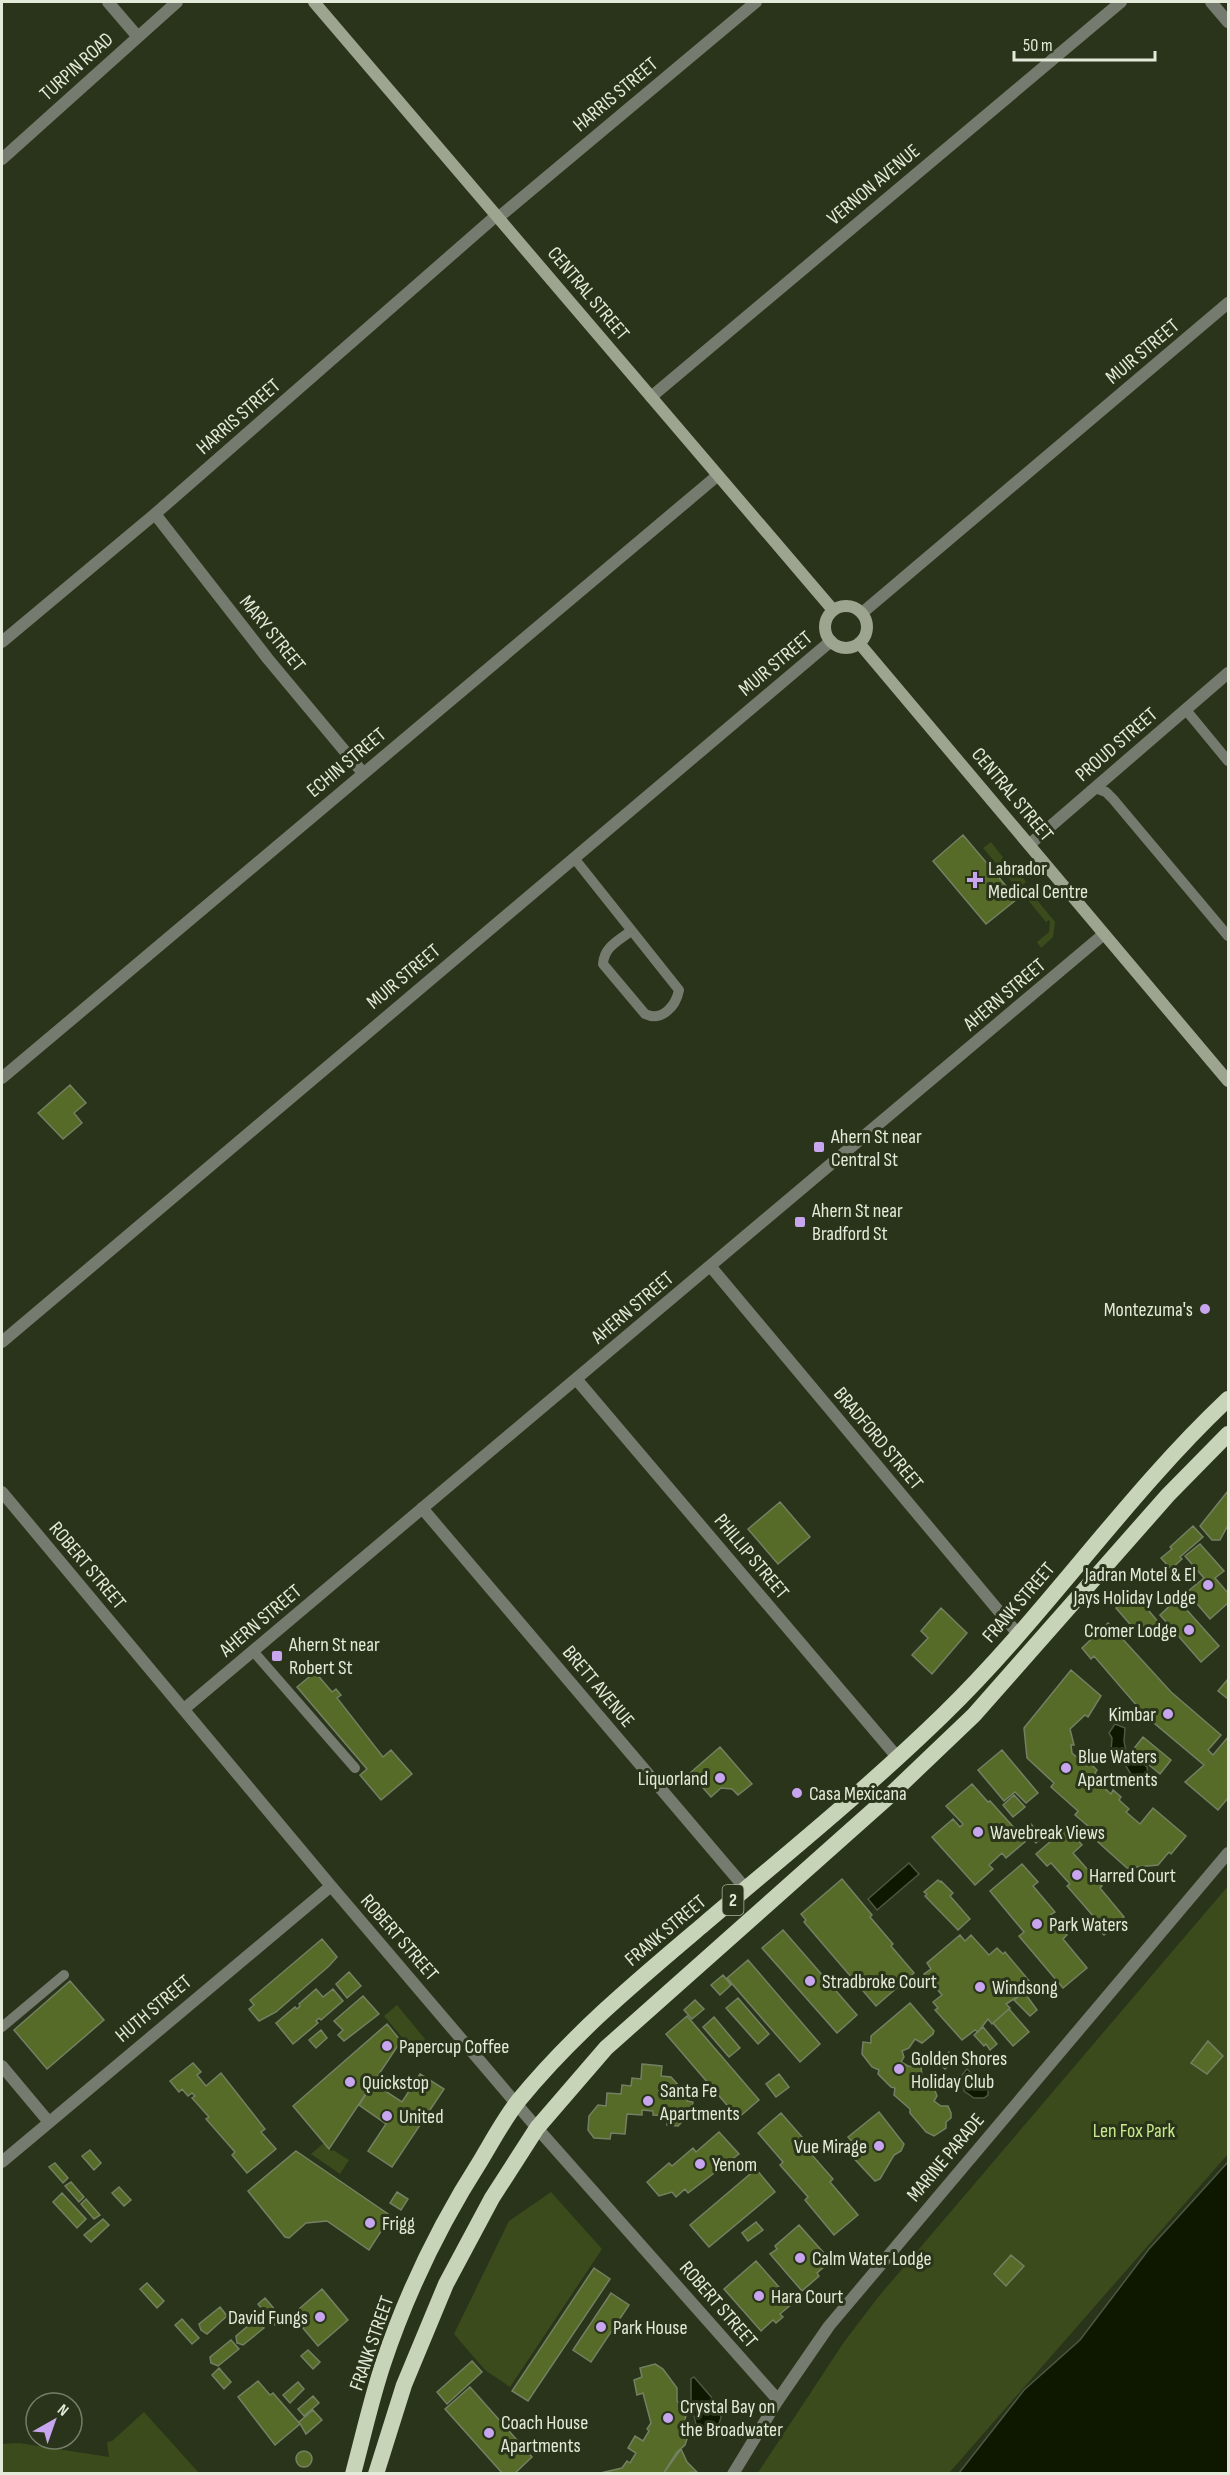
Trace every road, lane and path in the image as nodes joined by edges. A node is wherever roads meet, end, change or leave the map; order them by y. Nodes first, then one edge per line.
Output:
1 (108, 2) edge
2 (177, 2) edge
3 (314, 2) edge
4 (756, 2) edge
5 (1121, 2) edge
6 (1211, 2) edge
7 (1228, 22) edge
8 (138, 37) junction
9 (2, 159) edge
10 (498, 216) junction
11 (1228, 303) edge
12 (651, 397) junction
13 (717, 476) junction
14 (155, 514) junction
15 (833, 610) junction
16 (862, 613) junction
17 (831, 641) junction
18 (2, 642) edge
19 (859, 643) junction
20 (1228, 673) edge
21 (1186, 710) junction
22 (1228, 761) edge
23 (363, 773) junction
24 (1095, 788) junction
25 (1030, 844) junction
26 (574, 858) junction
27 (631, 931) junction
28 (1104, 934) junction
29 (1228, 936) edge
30 (2, 1078) edge
31 (1228, 1081) edge
32 (711, 1267) junction
33 (2, 1342) edge
34 (577, 1380) junction
35 (1228, 1399) edge
36 (1228, 1434) edge
37 (2, 1492) edge
38 (422, 1508) junction
39 (1018, 1634) junction
40 (253, 1651) junction
41 (184, 1709) junction
42 (898, 1758) junction
43 (355, 1768) dead end
44 (1228, 1853) edge
45 (331, 1886) junction
46 (746, 1889) junction
47 (64, 1975) dead end
48 (2, 2027) edge
49 (2, 2066) edge
50 (517, 2103) junction
51 (48, 2121) junction
52 (537, 2128) junction
53 (2, 2162) edge
54 (778, 2400) junction
55 (353, 2474) edge
56 (376, 2474) edge
57 (733, 2474) edge

1 - 8 street
2 - 8 street, TURPIN ROAD
3 - 10 main road, CENTRAL STREET
4 - 10 street, HARRIS STREET
5 - 12 street, VERNON AVENUE
6 - 7 street
8 - 9 street, TURPIN ROAD
10 - 12 main road, CENTRAL STREET
10 - 14 street, HARRIS STREET
11 - 16 street, MUIR STREET
12 - 13 main road, CENTRAL STREET
13 - 15 main road, CENTRAL STREET
13 - 23 street, ECHIN STREET
14 - 18 street, HARRIS STREET
14 - 23 street, MARY STREET
15 - 16 main road
15 - 17 main road
16 - 19 main road
17 - 19 main road
17 - 26 street, MUIR STREET
19 - 25 main road, CENTRAL STREET
20 - 21 street, PROUD STREET
21 - 22 lane
21 - 24 street, PROUD STREET
23 - 30 street, ECHIN STREET
24 - 25 street, PROUD STREET
24 - 29 lane
25 - 28 main road, CENTRAL STREET
26 - 27 lane
26 - 33 street, MUIR STREET
27 - 27 lane
28 - 31 main road, CENTRAL STREET
28 - 32 street, AHERN STREET
32 - 34 street, AHERN STREET
32 - 39 street, BRADFORD STREET
34 - 38 street, AHERN STREET
34 - 42 street, PHILLIP STREET
35 - 39 highway, FRANK STREET / 2
36 - 52 highway, 2
37 - 41 street, ROBERT STREET
38 - 40 street, AHERN STREET
38 - 46 street, BRETT AVENUE
39 - 42 highway, FRANK STREET / 2
40 - 41 street, AHERN STREET
40 - 43 lane
41 - 45 street, ROBERT STREET
42 - 46 highway, FRANK STREET / 2
44 - 54 street, MARINE PARADE
45 - 50 street, ROBERT STREET
45 - 51 street, HUTH STREET
46 - 50 highway, FRANK STREET / 2
47 - 48 lane
49 - 51 street
50 - 52 street, ROBERT STREET
50 - 55 highway, FRANK STREET / 2
51 - 53 street, HUTH STREET
52 - 54 street, ROBERT STREET
52 - 56 highway, 2
54 - 57 street, MARINE PARADE

